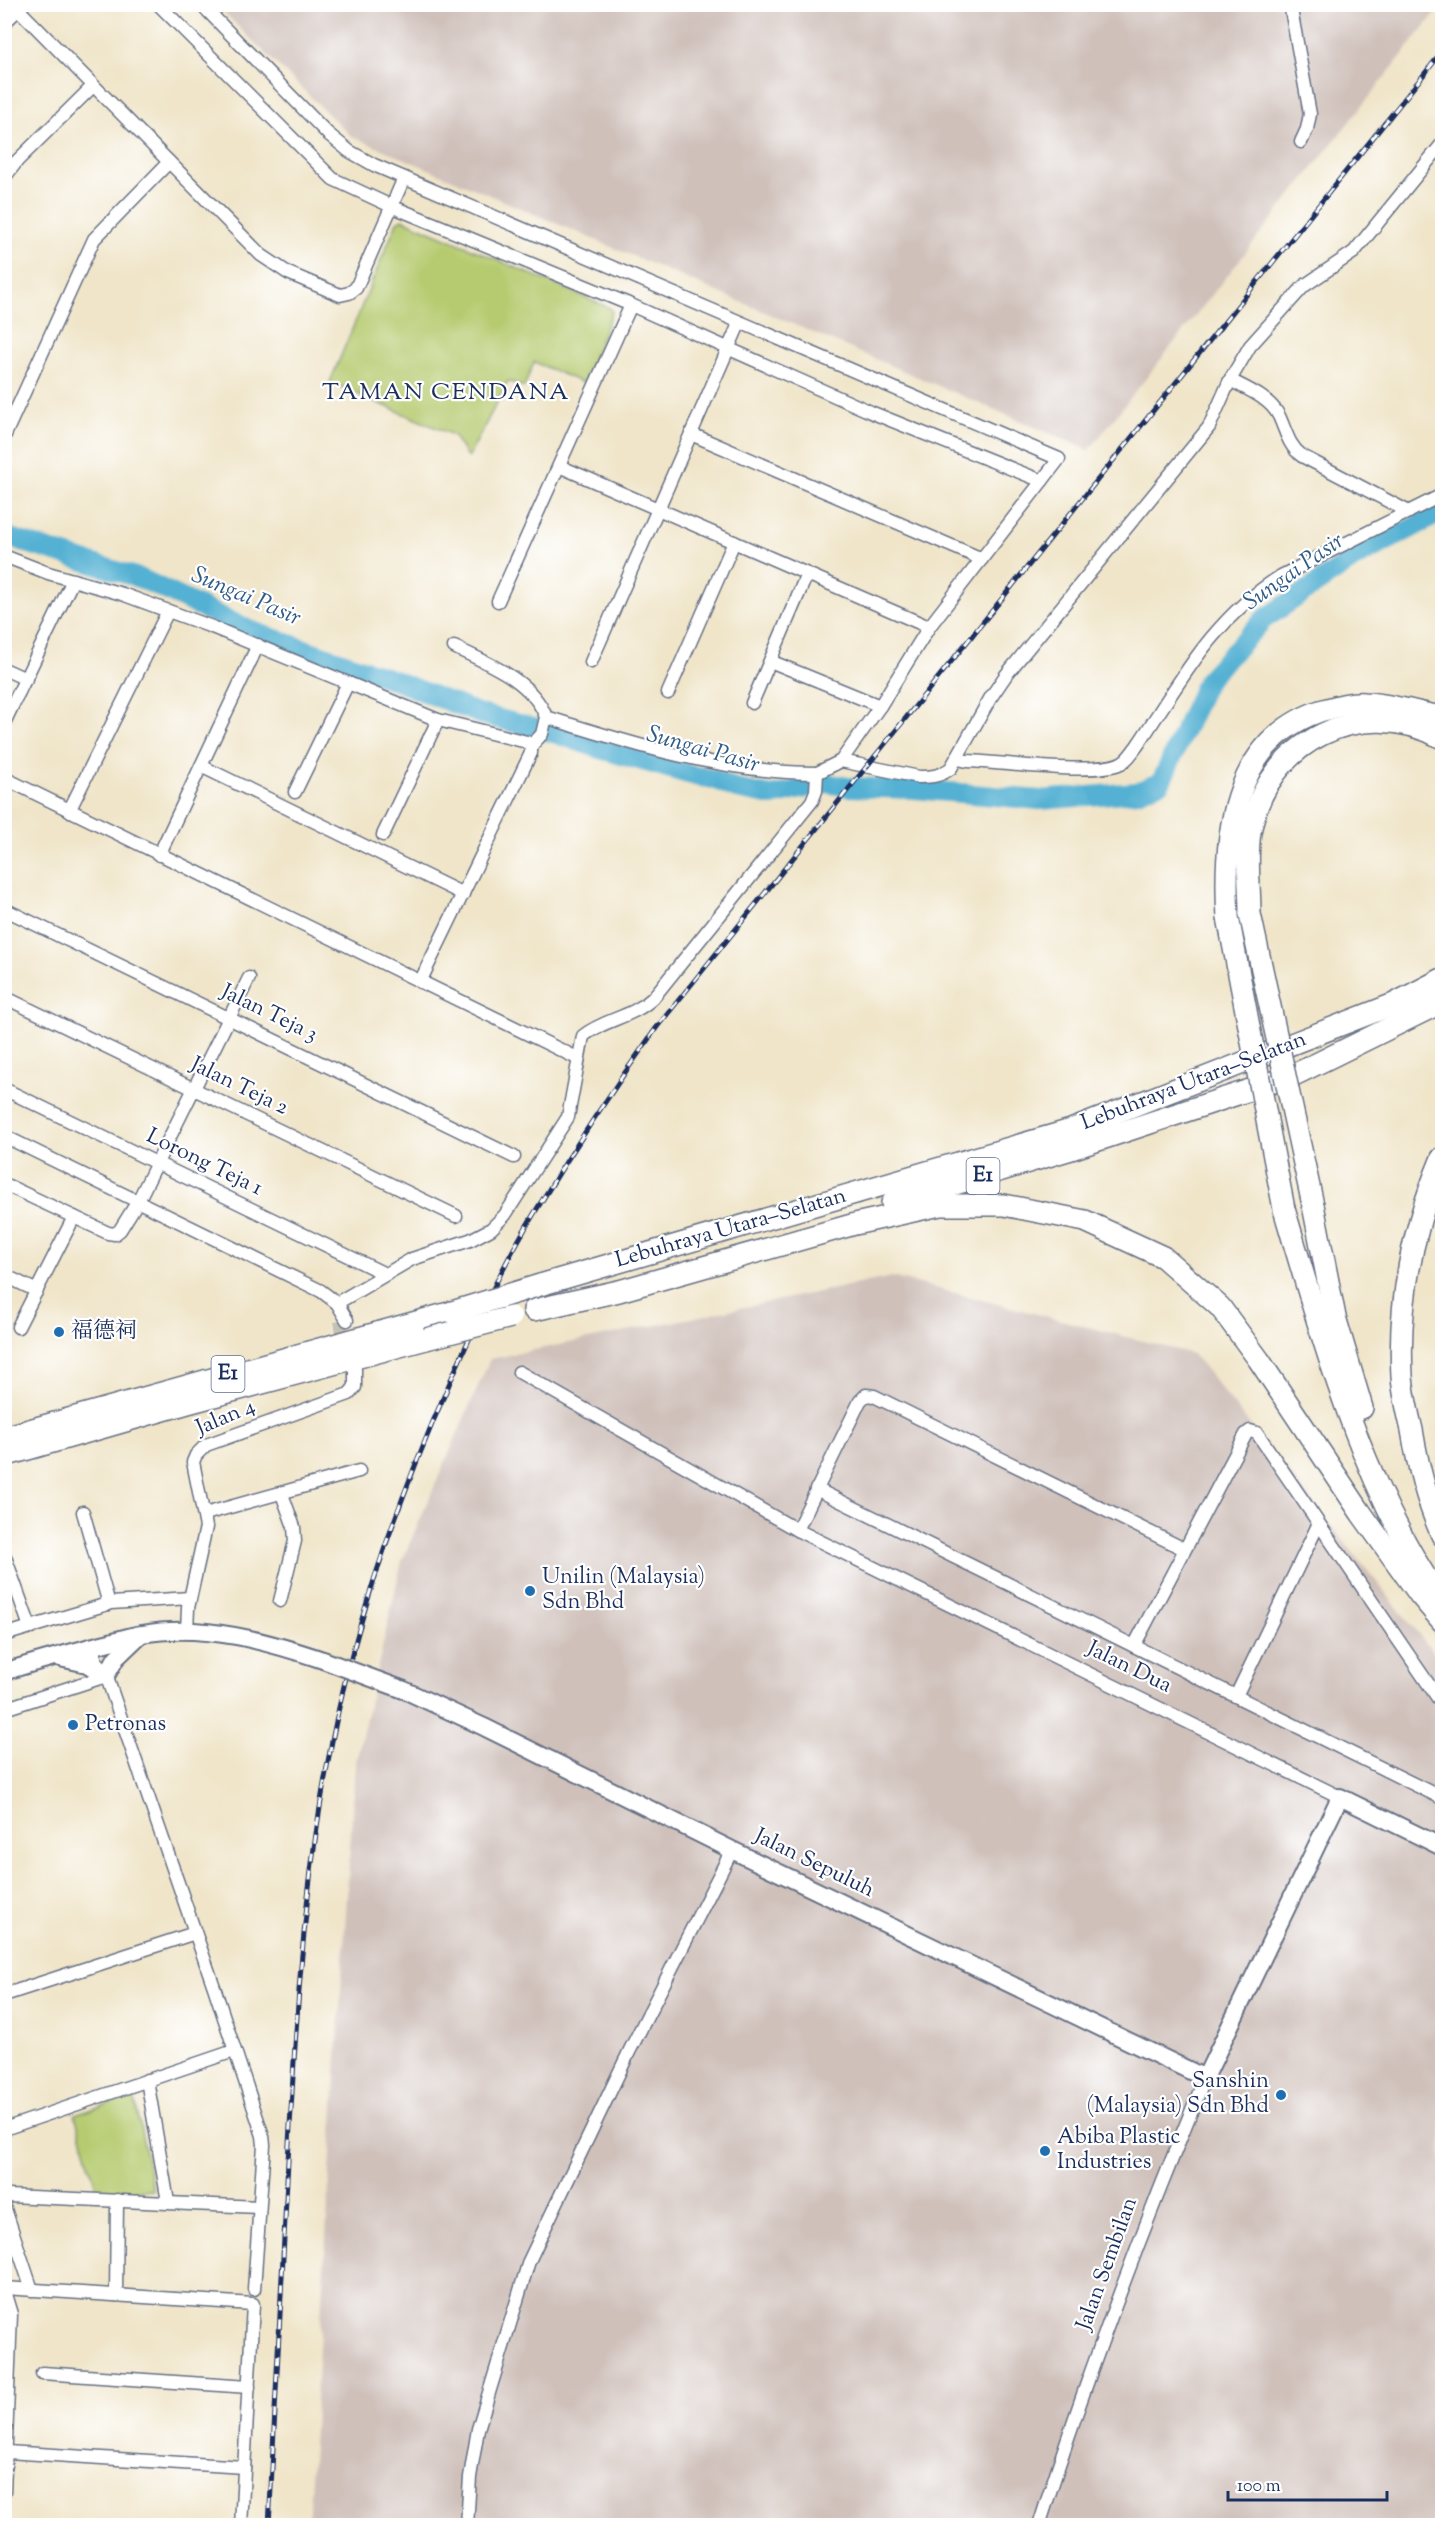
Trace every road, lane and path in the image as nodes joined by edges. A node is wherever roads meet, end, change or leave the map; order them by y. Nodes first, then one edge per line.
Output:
1 (158, 4) edge
2 (201, 4) edge
3 (1290, 4) edge
4 (21, 7) edge
5 (4, 23) edge
6 (93, 86) junction
7 (1301, 142) dead end
8 (1441, 149) edge
9 (169, 162) junction
10 (4, 178) edge
11 (404, 178) junction
12 (391, 206) junction
13 (631, 305) junction
14 (740, 324) junction
15 (729, 349) junction
16 (1230, 380) junction
17 (691, 434) junction
18 (4, 437) edge
19 (559, 466) junction
20 (1042, 481) junction
21 (1443, 495) edge
22 (658, 509) junction
23 (1409, 512) junction
24 (734, 542) junction
25 (4, 556) edge
26 (982, 559) junction
27 (807, 574) junction
28 (73, 580) junction
29 (498, 601) dead end
30 (168, 611) junction
31 (929, 627) junction
32 (258, 645) junction
33 (454, 647) dead end
34 (770, 661) junction
35 (591, 662) dead end
36 (4, 669) edge
37 (26, 679) junction
38 (348, 683) junction
39 (668, 693) dead end
40 (752, 703) dead end
41 (880, 706) junction
42 (1443, 717) edge
43 (438, 720) junction
44 (4, 723) edge
45 (544, 725) junction
46 (1443, 738) edge
47 (531, 746) junction
48 (958, 759) junction
49 (841, 761) junction
50 (201, 766) junction
51 (4, 778) edge
52 (817, 782) junction
53 (296, 792) dead end
54 (69, 811) junction
55 (383, 835) dead end
56 (159, 855) junction
57 (463, 894) junction
58 (4, 909) edge
59 (1443, 963) edge
60 (249, 978) dead end
61 (1443, 979) edge
62 (420, 982) junction
63 (4, 997) edge
64 (1443, 1002) edge
65 (1394, 1004) junction
66 (229, 1018) junction
67 (578, 1058) junction
68 (4, 1089) edge
69 (194, 1089) junction
70 (4, 1136) edge
71 (514, 1158) dead end
72 (1443, 1158) edge
73 (157, 1163) junction
74 (4, 1184) edge
75 (138, 1201) junction
76 (456, 1216) dead end
77 (74, 1218) junction
78 (385, 1274) junction
79 (4, 1275) edge
80 (37, 1291) junction
81 (534, 1310) junction
82 (18, 1327) dead end
83 (519, 1372) dead end
84 (352, 1373) dead end
85 (4, 1437) edge
86 (4, 1456) edge
87 (359, 1471) dead end
88 (816, 1489) junction
89 (282, 1494) junction
90 (83, 1512) dead end
91 (205, 1514) junction
92 (1318, 1525) junction
93 (797, 1530) junction
94 (1443, 1535) edge
95 (1184, 1549) junction
96 (4, 1554) edge
97 (1443, 1581) edge
98 (190, 1598) junction
99 (280, 1600) dead end
100 (1443, 1602) edge
101 (108, 1604) junction
102 (1443, 1622) edge
103 (30, 1627) junction
104 (187, 1631) junction
105 (142, 1634) junction
106 (4, 1635) edge
107 (97, 1646) junction
108 (1134, 1646) junction
109 (50, 1657) junction
110 (4, 1672) edge
111 (105, 1673) junction
112 (1236, 1696) junction
113 (1443, 1704) edge
114 (4, 1710) edge
115 (1340, 1797) junction
116 (1443, 1798) edge
117 (1443, 1847) edge
118 (732, 1850) junction
119 (195, 1933) junction
120 (4, 1995) edge
121 (234, 2050) junction
122 (1205, 2078) junction
123 (147, 2080) junction
124 (4, 2129) edge
125 (4, 2199) edge
126 (117, 2200) junction
127 (168, 2202) junction
128 (4, 2206) edge
129 (259, 2207) junction
130 (4, 2289) edge
131 (254, 2289) dead end
132 (32, 2290) junction
133 (116, 2295) junction
134 (42, 2373) dead end
135 (249, 2387) junction
136 (7, 2452) junction
137 (244, 2467) junction
138 (4, 2492) edge
139 (241, 2526) edge
140 (467, 2526) edge
141 (1039, 2526) edge

1 - 12 street
2 - 11 street
3 - 7 street
4 - 5 street
4 - 6 street
6 - 9 street
6 - 10 street
8 - 16 street
9 - 12 street
9 - 18 street
11 - 12 street
11 - 14 street
12 - 13 street
13 - 15 street
13 - 19 street
14 - 15 street
14 - 20 street
15 - 17 street
15 - 20 street
16 - 23 street
16 - 48 street
17 - 22 street
17 - 26 street
19 - 22 street
19 - 29 street
20 - 26 street
21 - 23 street
22 - 24 street
22 - 35 street
23 - 48 street
24 - 27 street
24 - 39 street
25 - 28 street
26 - 31 street
27 - 31 street
27 - 34 street
28 - 30 street
28 - 37 street
30 - 32 street
30 - 54 street
31 - 41 street
32 - 38 street
32 - 50 street
33 - 45 street
34 - 40 street
34 - 41 street
36 - 37 street
37 - 44 street
38 - 43 street
38 - 53 street
41 - 49 street
42 - 100 highway, bridge
43 - 47 street
43 - 55 street
45 - 47 street
45 - 52 street
46 - 97 highway, bridge
47 - 57 street
48 - 49 street
49 - 52 street
50 - 56 street
50 - 57 street
51 - 54 street
52 - 67 street
54 - 56 street
56 - 62 street
57 - 62 street
58 - 66 street, Jalan Teja 3
59 - 65 highway
60 - 66 street
61 - 65 highway, Lebuhraya Utara–Selatan / E1
62 - 67 street
63 - 69 street, Jalan Teja 2
64 - 81 highway, Lebuhraya Utara–Selatan / E1
65 - 85 highway, Lebuhraya Utara–Selatan / E1, bridge
66 - 69 street
66 - 71 street, Jalan Teja 3
67 - 78 street
68 - 73 street, Lorong Teja 1
69 - 73 street
69 - 76 street, Jalan Teja 2
70 - 75 street
72 - 94 highway
73 - 75 street
73 - 78 street, Lorong Teja 1
74 - 77 street
75 - 77 street
75 - 78 street
77 - 80 street
79 - 80 street
80 - 82 street
81 - 86 highway, Lebuhraya Utara–Selatan / E1, bridge
81 - 102 highway
83 - 93 street, Jalan Dua
84 - 91 street, Jalan 4
87 - 89 street
88 - 93 street
88 - 95 street
88 - 108 street
89 - 91 street
89 - 99 street
90 - 101 street
91 - 98 street, Jalan 4
92 - 95 street
92 - 112 street
92 - 113 street
93 - 115 street, Jalan Dua
95 - 108 street
96 - 103 street
98 - 101 street
98 - 104 street, Jalan 4
101 - 103 street
103 - 106 street
104 - 105 main road, Jalan Sepuluh
104 - 118 main road, Jalan Sepuluh, bridge
105 - 107 main road, Jalan Sepuluh
105 - 111 main road
107 - 109 main road, Jalan Sepuluh
107 - 111 street
108 - 112 street
109 - 110 main road, Jalan Sepuluh
109 - 111 main road
111 - 114 street
111 - 119 street
112 - 116 street
115 - 117 main road, Jalan Dua
115 - 122 main road, Jalan Sembilan
118 - 122 main road, Jalan Sepuluh
118 - 140 street
119 - 120 street
119 - 121 street
121 - 123 street
121 - 129 street
122 - 141 street, Jalan Sembilan
123 - 124 street
123 - 127 street
125 - 126 street
126 - 127 street
126 - 133 street
127 - 129 street
128 - 132 street
129 - 131 street
130 - 132 street
130 - 136 street
132 - 133 street
133 - 135 street
134 - 135 street
135 - 137 street
136 - 137 street
136 - 138 street
137 - 139 street

